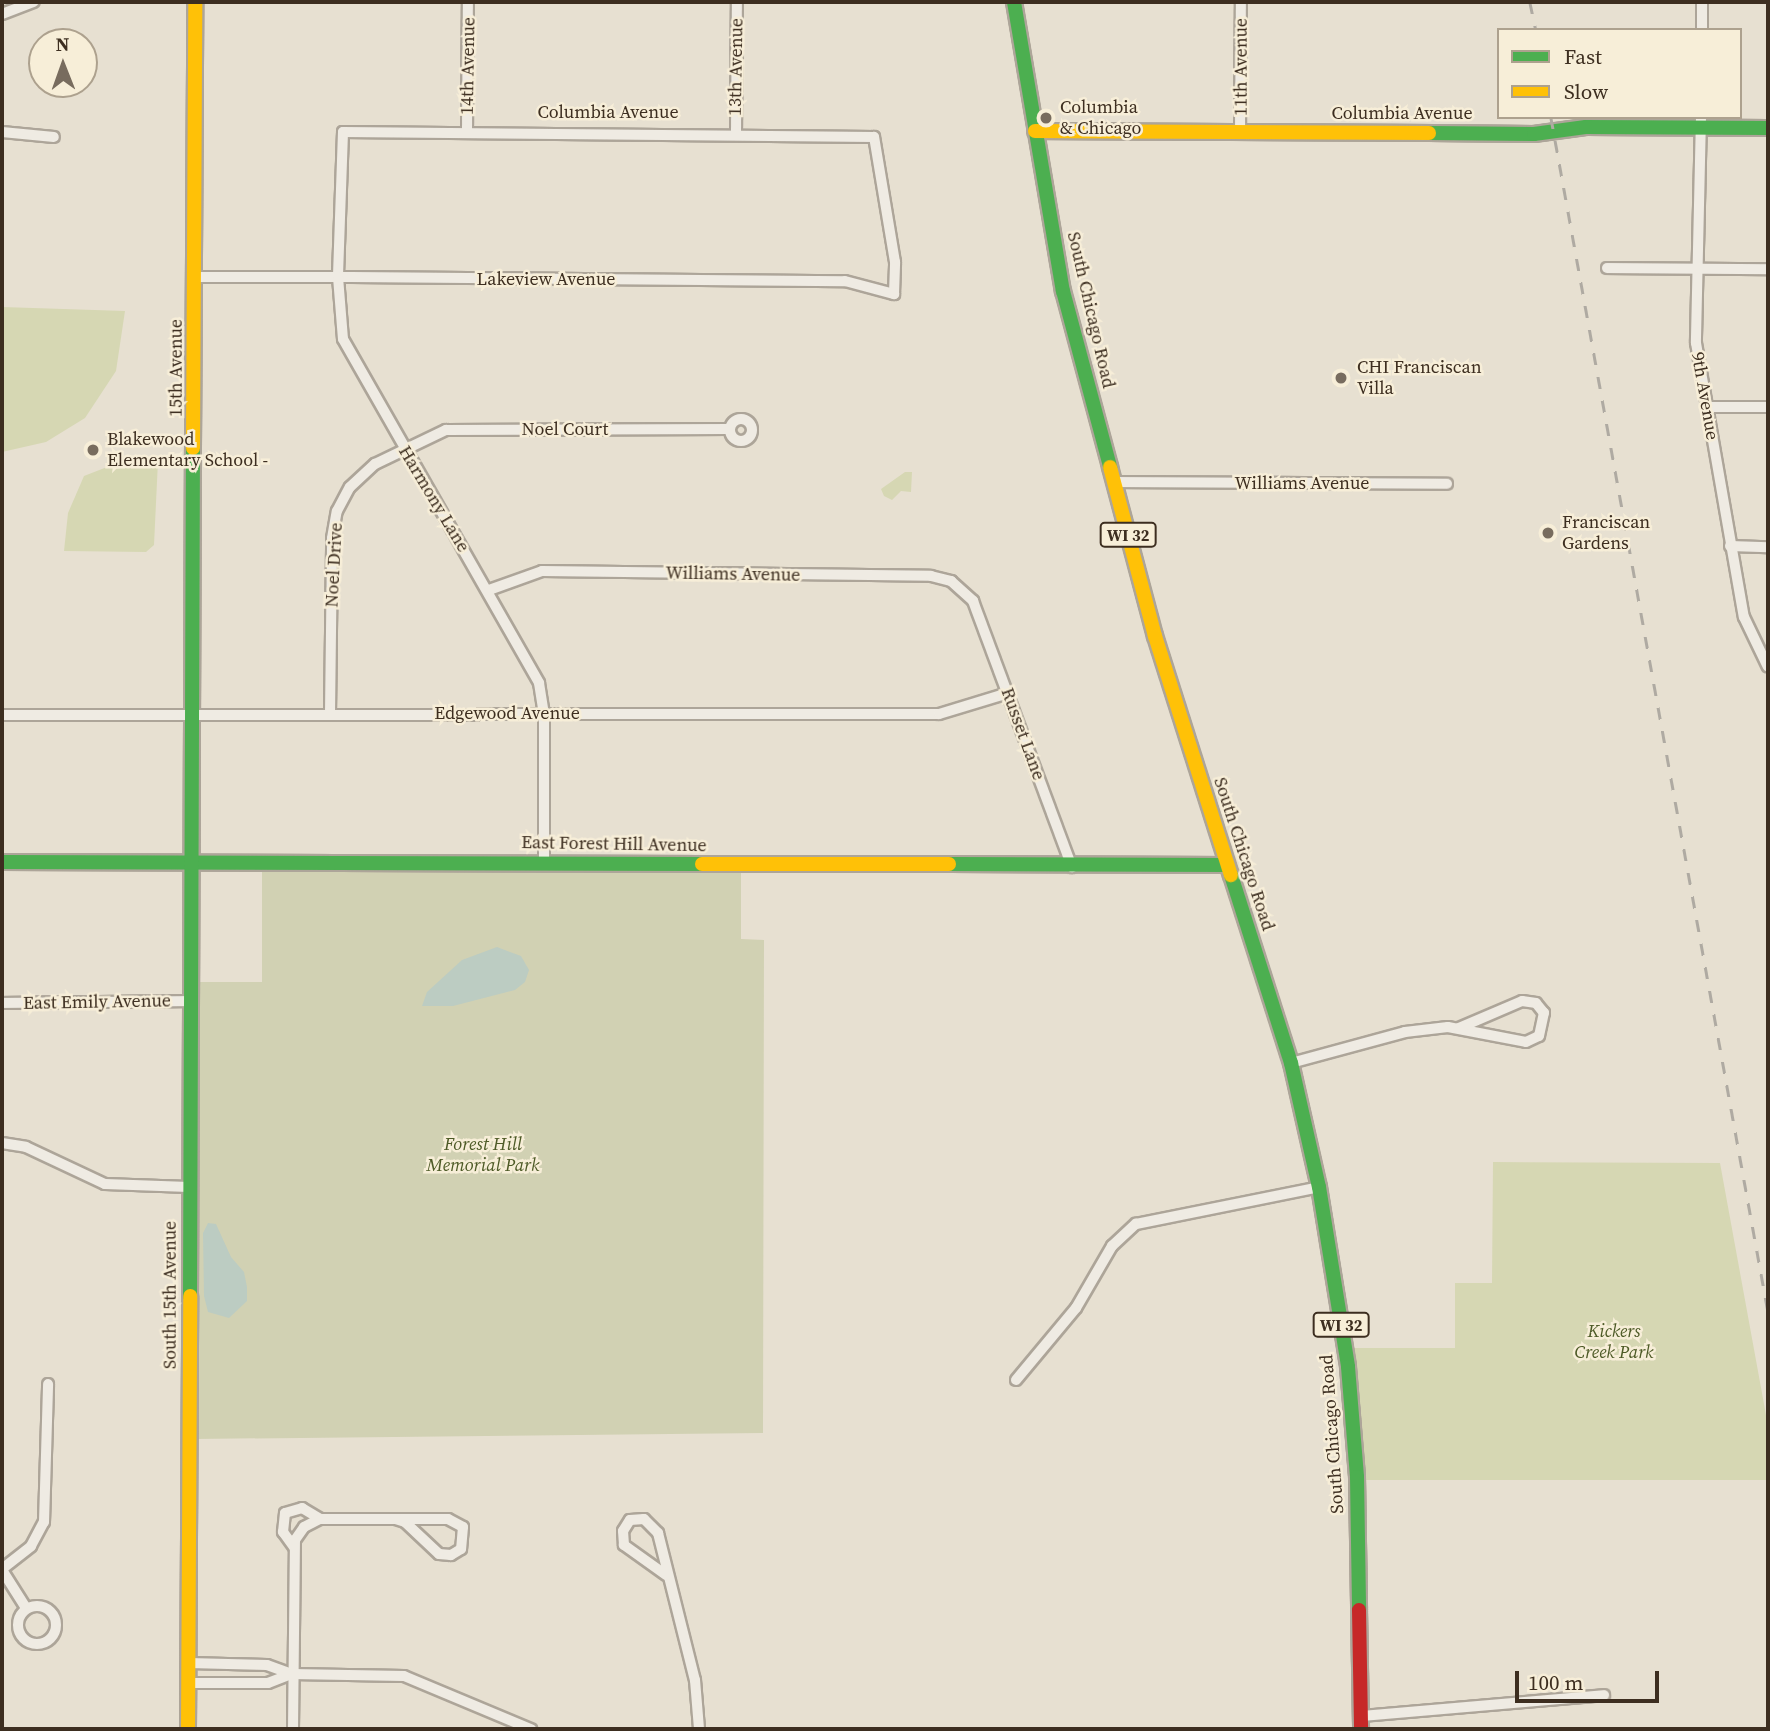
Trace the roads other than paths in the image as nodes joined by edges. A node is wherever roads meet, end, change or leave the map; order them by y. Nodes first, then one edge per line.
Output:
1 (34, 2) edge
2 (195, 2) edge
3 (468, 2) edge
4 (737, 2) edge
5 (1014, 2) edge
6 (1241, 2) edge
7 (1702, 2) edge
8 (2, 14) edge
9 (1702, 28) edge
10 (1701, 122) edge
11 (1768, 128) edge
12 (467, 131) junction
13 (1035, 131) junction
14 (1240, 131) junction
15 (2, 132) edge
16 (343, 132) joint
17 (736, 132) junction
18 (54, 137) dead end
19 (1607, 268) dead end
20 (1697, 269) junction
21 (1768, 269) edge
22 (195, 277) junction
23 (338, 277) junction
24 (894, 294) joint
25 (1708, 407) junction
26 (1768, 407) edge
27 (730, 429) dead end
28 (404, 448) junction
29 (1114, 482) junction
30 (1447, 484) dead end
31 (1730, 546) junction
32 (1768, 547) edge
33 (489, 590) junction
34 (973, 601) joint
35 (1768, 667) edge
36 (1008, 693) junction
37 (193, 713) junction
38 (330, 713) junction
39 (544, 713) junction
40 (2, 715) edge
41 (193, 860) junction
42 (2, 862) edge
43 (544, 862) junction
44 (1226, 865) junction
45 (1072, 867) junction
46 (192, 1001) junction
47 (2, 1003) edge
48 (1459, 1028) junction
49 (1291, 1063) junction
50 (2, 1143) edge
51 (189, 1187) junction
52 (1319, 1187) junction
53 (1016, 1380) dead end
54 (48, 1384) dead end
55 (320, 1519) junction
56 (395, 1519) junction
57 (294, 1547) junction
58 (2, 1569) edge
59 (667, 1575) junction
60 (26, 1608) junction
61 (189, 1663) junction
62 (292, 1674) junction
63 (189, 1683) junction
64 (1604, 1695) dead end
65 (1361, 1723) edge
66 (188, 1729) edge
67 (293, 1729) edge
68 (531, 1729) edge
69 (699, 1729) edge

1 - 8 street
2 - 22 street, 15th Avenue
3 - 12 street, 14th Avenue
4 - 17 street, 13th Avenue
5 - 13 street, South Chicago Road / WI 32
6 - 14 street, 11th Avenue
7 - 9 street
10 - 11 street, Columbia Avenue
10 - 14 street, Columbia Avenue
10 - 20 street, 9th Avenue
12 - 16 street, Columbia Avenue
12 - 17 street, Columbia Avenue
13 - 14 street, Columbia Avenue
13 - 29 street, South Chicago Road / WI 32
15 - 18 street
16 - 23 street, Harmony Lane
17 - 24 street, Columbia Avenue
19 - 20 street
20 - 21 street
20 - 25 street, 9th Avenue
22 - 23 street, Lakeview Avenue
22 - 37 street, 15th Avenue
23 - 24 street, Lakeview Avenue
23 - 28 street, Harmony Lane
25 - 26 street
25 - 31 street, 9th Avenue
27 - 28 street, Noel Court
28 - 33 street, Harmony Lane
28 - 38 street, Noel Drive
29 - 30 street, Williams Avenue
29 - 44 street, South Chicago Road / WI 32
31 - 32 street
31 - 35 street, 9th Avenue
33 - 34 street, Williams Avenue
33 - 39 street, Harmony Lane
34 - 36 street, Russet Lane
36 - 39 street, Edgewood Avenue
36 - 45 street, Russet Lane
37 - 38 street, Edgewood Avenue
37 - 40 street, Edgewood Avenue
37 - 41 street, 15th Avenue
38 - 39 street, Edgewood Avenue
39 - 43 street, Harmony Lane
41 - 42 street, East Forest Hill Avenue
41 - 43 street, East Forest Hill Avenue
41 - 46 street, South 15th Avenue
43 - 45 street, East Forest Hill Avenue
44 - 45 street, East Forest Hill Avenue
44 - 49 street, South Chicago Road / WI 32
46 - 47 street, East Emily Avenue
46 - 51 street, South 15th Avenue
48 - 48 street
48 - 49 street
49 - 52 street, South Chicago Road / WI 32
50 - 51 street
51 - 61 street, South 15th Avenue
52 - 53 street
52 - 65 street, South Chicago Road / WI 32
54 - 58 street
55 - 56 street
55 - 57 street
55 - 57 street
56 - 56 street
57 - 62 street
58 - 60 street
59 - 59 street
59 - 69 street
60 - 60 street
61 - 62 street
61 - 63 street, South 15th Avenue
62 - 63 street
62 - 67 street
62 - 68 street
63 - 66 street, South 15th Avenue
64 - 65 street

